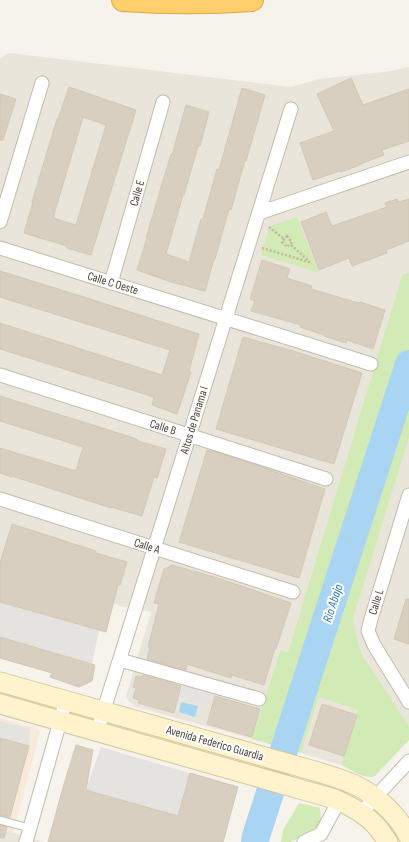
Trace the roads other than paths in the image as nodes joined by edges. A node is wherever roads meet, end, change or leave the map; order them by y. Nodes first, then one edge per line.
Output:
1 (123, 0) edge
2 (252, 0) edge
3 (42, 83) dead end
4 (164, 102) dead end
5 (291, 109) dead end
6 (409, 162) edge
7 (259, 213) junction
8 (0, 222) edge
9 (0, 248) edge
10 (111, 283) junction
11 (226, 319) junction
12 (371, 364) dead end
13 (0, 375) edge
14 (189, 436) junction
15 (326, 479) dead end
16 (409, 495) edge
17 (0, 499) edge
18 (154, 548) junction
19 (293, 592) dead end
20 (120, 660) junction
21 (0, 682) edge
22 (259, 699) dead end
23 (66, 700) junction
24 (409, 702) edge
25 (0, 704) edge
26 (104, 710) junction
27 (60, 722) junction
28 (97, 732) junction
29 (409, 761) edge
30 (375, 798) junction
31 (335, 799) junction
32 (361, 813) junction
33 (0, 820) edge
34 (29, 828) junction
35 (409, 837) edge
36 (26, 842) edge
37 (304, 842) edge
38 (388, 842) edge

1 - 2 highway
3 - 8 street
4 - 10 street, Calle E
5 - 7 street, Altos de Panama I
6 - 7 street
7 - 11 street, Altos de Panama I
9 - 10 street, Calle C Oeste
10 - 11 street, Calle C Oeste
11 - 12 street, Calle C Oeste
11 - 14 street, Altos de Panama I
13 - 14 street, Calle B
14 - 15 street, Calle B
14 - 18 street, Altos de Panama I
16 - 24 street, Calle L
17 - 18 street, Calle A
18 - 19 street, Calle A
18 - 20 street, Altos de Panama I
20 - 22 street
20 - 26 street, Altos de Panama I
21 - 23 street, Avenida Federico Guardia
23 - 26 street, Avenida Federico Guardia
23 - 27 street
25 - 27 street, Avenida Federico Guardia
26 - 28 street, Altos de Panama I
26 - 30 street, Avenida Federico Guardia
27 - 28 street, Avenida Federico Guardia
27 - 34 street
28 - 31 street, Avenida Federico Guardia
29 - 30 street
30 - 32 street
30 - 35 street, Avenida Federico Guardia
31 - 32 street, Avenida Federico Guardia
31 - 37 street
32 - 38 street, Avenida Federico Guardia
33 - 34 lane
34 - 36 street

